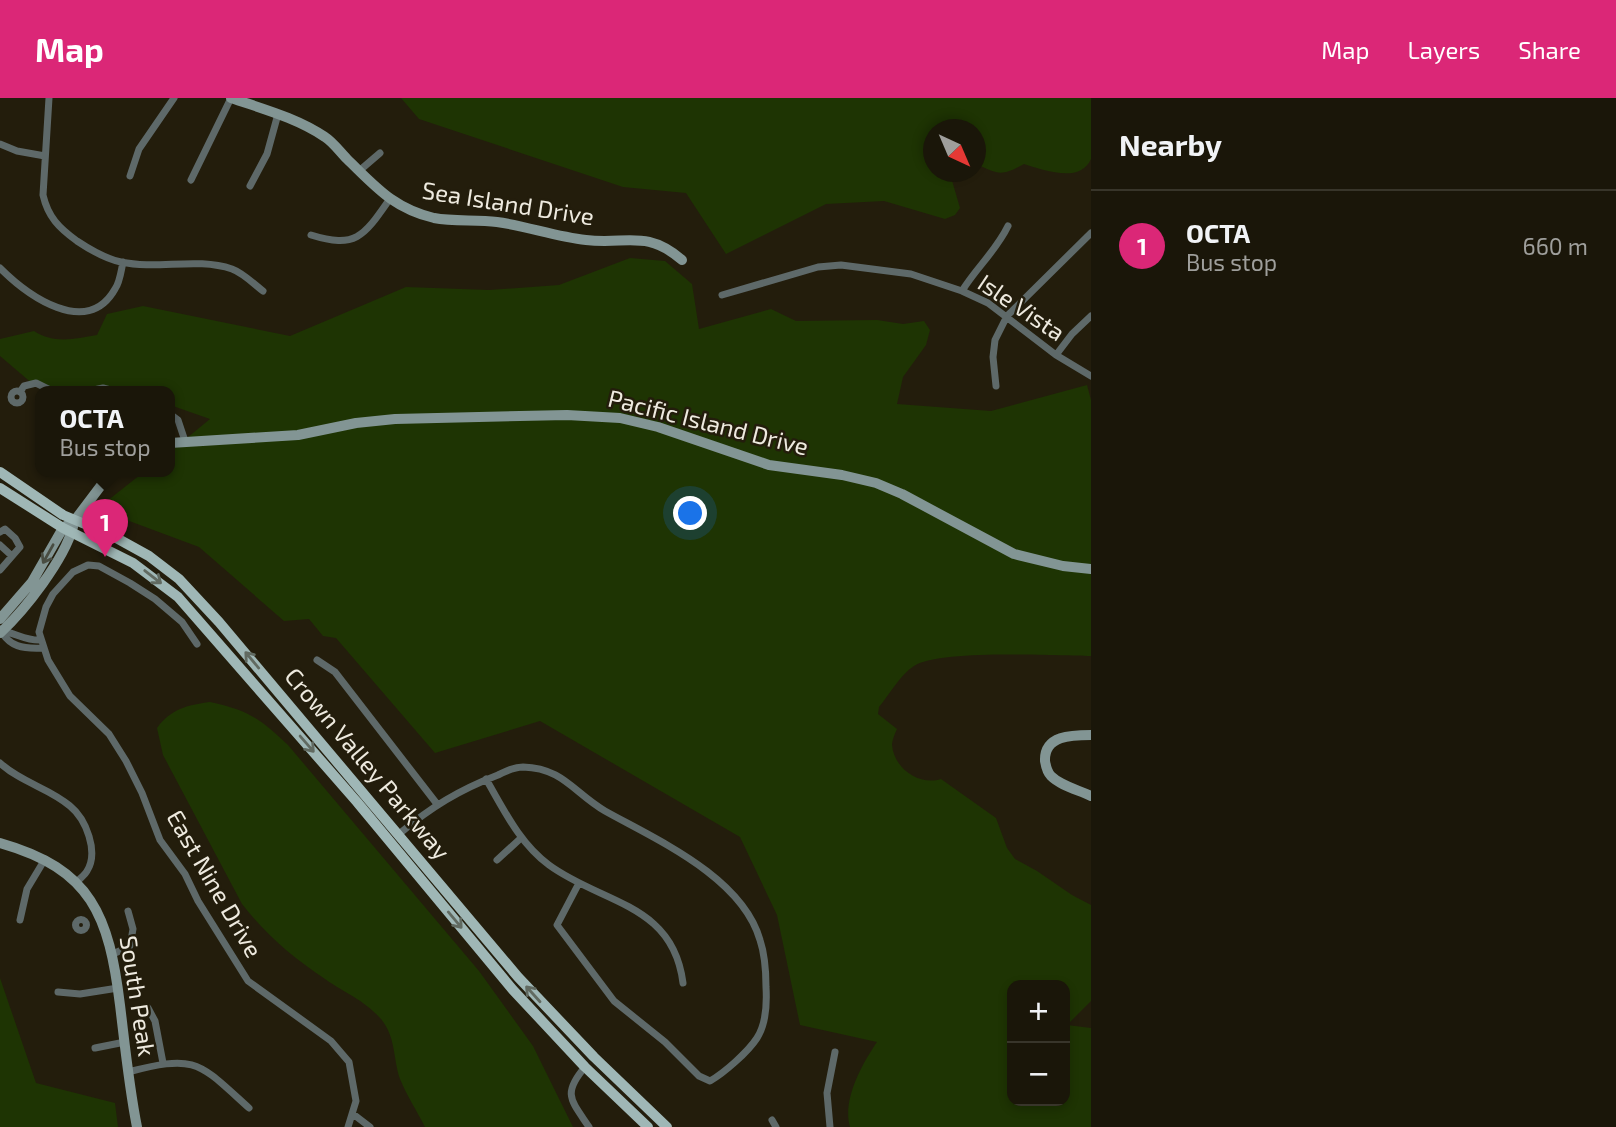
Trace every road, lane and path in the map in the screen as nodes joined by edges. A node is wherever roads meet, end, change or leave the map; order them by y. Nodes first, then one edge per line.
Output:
1 (49, 98) edge
2 (174, 98) edge
3 (231, 98) edge
4 (278, 114) junction
5 (0, 144) edge
6 (380, 153) dead end
7 (45, 156) junction
8 (359, 171) junction
9 (130, 176) dead end
10 (191, 180) dead end
11 (250, 186) dead end
12 (389, 200) junction
13 (1008, 226) dead end
14 (1091, 233) edge
15 (311, 235) dead end
16 (682, 260) dead end
17 (122, 262) junction
18 (0, 268) edge
19 (263, 291) dead end
20 (962, 291) junction
21 (722, 295) dead end
22 (1007, 316) junction
23 (1091, 316) edge
24 (1056, 355) junction
25 (1091, 376) edge
26 (42, 386) edge
27 (996, 386) dead end
28 (20, 392) dead end
29 (175, 418) edge
30 (185, 440) junction
31 (175, 442) edge
32 (0, 472) edge
33 (106, 477) edge
34 (0, 488) edge
35 (75, 520) junction
36 (67, 531) junction
37 (0, 532) edge
38 (0, 545) edge
39 (12, 556) junction
40 (1091, 569) edge
41 (0, 570) edge
42 (0, 619) edge
43 (1, 631) edge
44 (197, 643) dead end
45 (42, 644) junction
46 (317, 660) dead end
47 (1091, 735) edge
48 (0, 763) edge
49 (486, 779) junction
50 (1091, 796) edge
51 (357, 802) junction
52 (436, 804) junction
53 (399, 834) junction
54 (521, 838) junction
55 (0, 843) edge
56 (45, 859) junction
57 (497, 860) dead end
58 (411, 868) junction
59 (76, 883) junction
60 (579, 883) junction
61 (128, 911) dead end
62 (100, 916) junction
63 (20, 920) dead end
64 (86, 922) dead end
65 (113, 954) junction
66 (683, 983) dead end
67 (118, 988) junction
68 (58, 992) dead end
69 (148, 1008) dead end
70 (560, 1021) junction
71 (125, 1042) junction
72 (95, 1048) dead end
73 (835, 1052) dead end
74 (163, 1063) junction
75 (586, 1067) junction
76 (128, 1072) junction
77 (633, 1095) junction
78 (249, 1108) dead end
79 (354, 1114) junction
80 (137, 1127) edge
81 (348, 1127) edge
82 (370, 1127) edge
83 (589, 1127) edge
84 (648, 1127) edge
85 (667, 1127) edge
86 (830, 1127) edge

1 - 7 street
2 - 9 street
3 - 4 main road, Sea Island Drive
3 - 10 street
4 - 8 main road, Sea Island Drive
4 - 11 street
5 - 7 street
6 - 8 street
7 - 17 street
8 - 12 main road, Sea Island Drive
12 - 15 street
12 - 16 main road, Sea Island Drive
13 - 20 street
14 - 22 street
17 - 18 street
17 - 19 street
20 - 21 street, Isle Vista
20 - 22 street, Isle Vista
22 - 24 street, Isle Vista
22 - 27 street
23 - 24 street
24 - 25 street, Isle Vista
26 - 28 street
29 - 30 street
30 - 31 main road, Pacific Island Drive
30 - 40 main road, Pacific Island Drive
32 - 35 main road, Crown Valley Parkway
33 - 35 main road
34 - 36 main road, Crown Valley Parkway
35 - 36 main road
53 -> 35 main road, Crown Valley Parkway
36 -> 42 main road
36 - 43 main road
36 -> 51 main road, Crown Valley Parkway
37 - 39 street
38 - 39 street
39 - 41 street
43 - 45 street
44 - 45 street
45 - 79 street, East Nine Drive
46 - 52 street
47 - 50 main road
48 - 59 street
49 - 52 street
49 - 54 street
49 - 60 street
51 - 53 main road
51 - 58 main road, Crown Valley Parkway
52 - 53 street
53 - 58 main road
70 -> 53 main road, Crown Valley Parkway
54 - 57 street
54 - 60 street
55 - 56 main road, South Peak
56 - 59 main road, South Peak
56 - 63 street
58 -> 75 main road, Crown Valley Parkway
59 - 62 main road, South Peak
60 - 66 street
61 - 65 street
62 - 64 street
62 - 65 main road, South Peak
65 - 67 main road, South Peak
67 - 68 street
67 - 71 main road, South Peak
69 - 74 street
70 - 75 main road
70 - 77 main road, Crown Valley Parkway
71 - 72 street
71 - 76 main road, South Peak
73 - 86 street
74 - 76 street
74 - 78 street
75 - 77 main road
75 - 83 street
75 - 84 main road, Crown Valley Parkway
76 - 80 main road, South Peak
77 - 85 main road, Crown Valley Parkway
79 - 81 street, East Nine Drive
79 - 82 street

